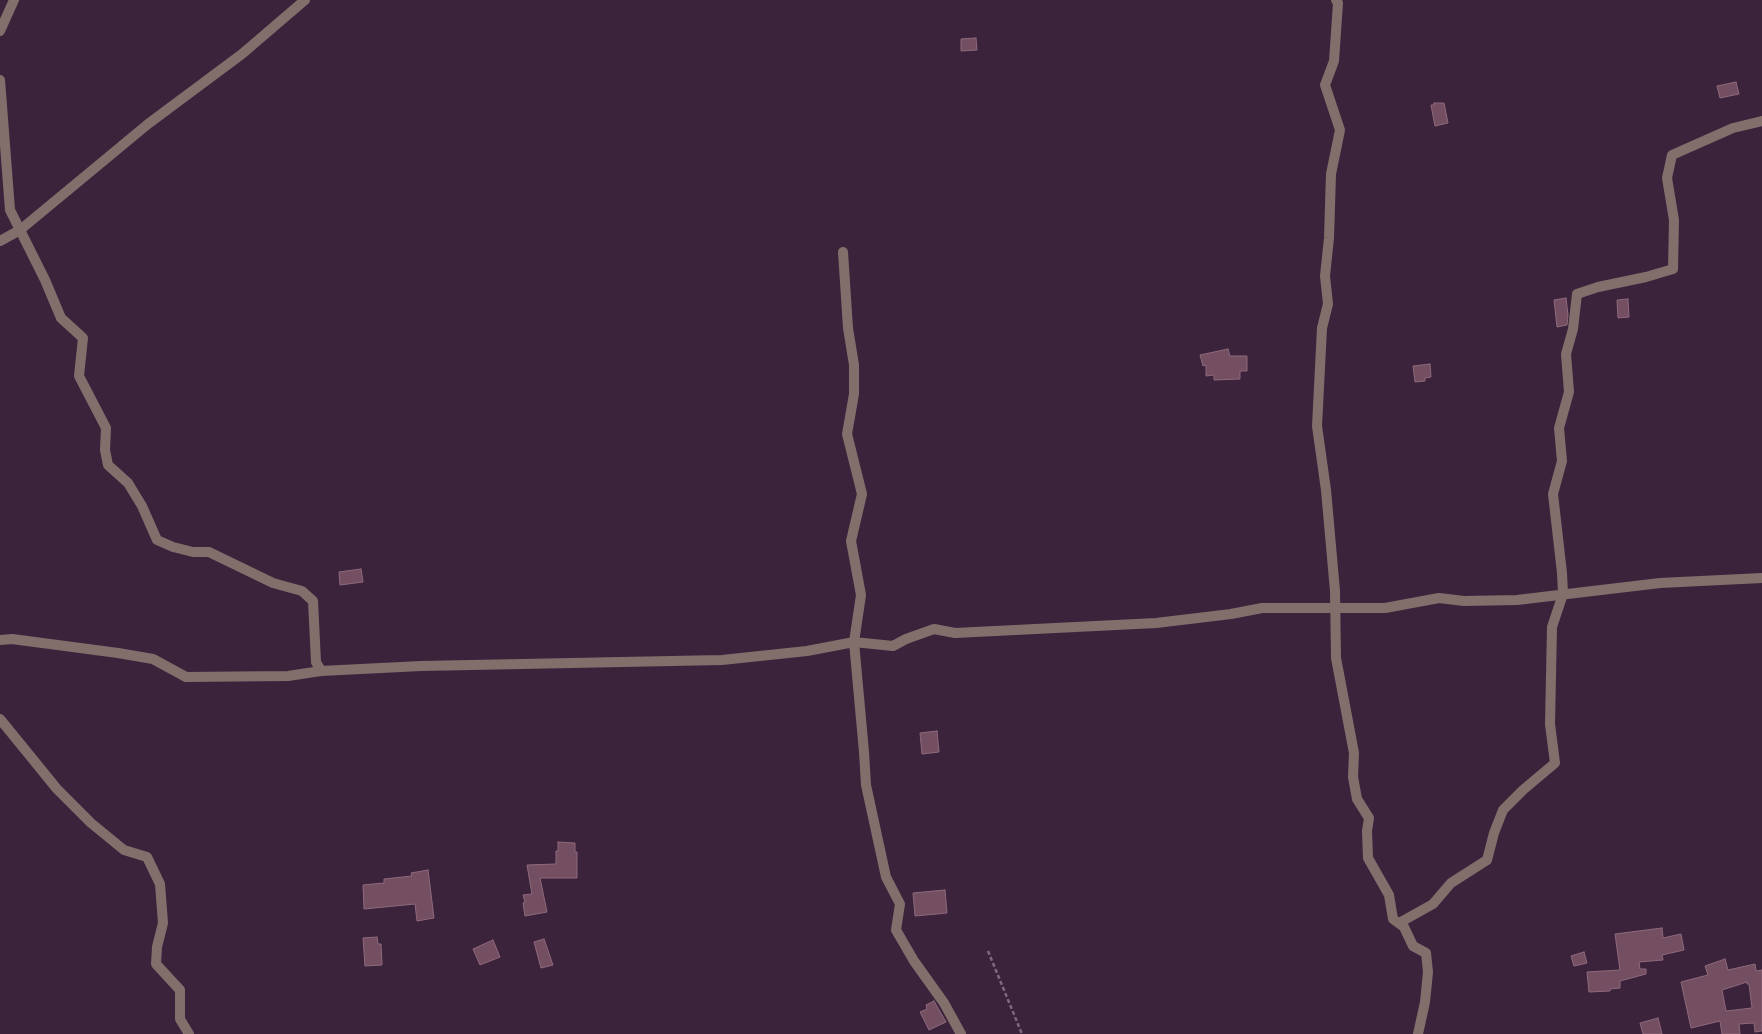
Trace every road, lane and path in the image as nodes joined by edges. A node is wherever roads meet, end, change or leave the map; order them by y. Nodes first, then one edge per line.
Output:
1 (14, 0) edge
2 (305, 0) edge
3 (1336, 0) edge
4 (0, 31) edge
5 (0, 80) edge
6 (1762, 122) edge
7 (20, 230) junction
8 (0, 241) edge
9 (843, 252) dead end
10 (1762, 578) edge
11 (1563, 594) junction
12 (1336, 609) junction
13 (0, 640) edge
14 (854, 642) junction
15 (321, 671) junction
16 (0, 719) edge
17 (1399, 923) junction
18 (988, 951) dead end
19 (190, 1034) edge
20 (961, 1034) edge
21 (1022, 1034) edge
22 (1418, 1034) edge

1 - 4 street
2 - 7 street
3 - 12 street
5 - 7 street
6 - 11 street
7 - 8 street
7 - 15 street
9 - 14 street
10 - 11 street
11 - 12 street
11 - 17 street
12 - 14 street
12 - 17 street
13 - 15 street
14 - 15 street
14 - 20 street
16 - 19 street
17 - 22 street
18 - 21 path

